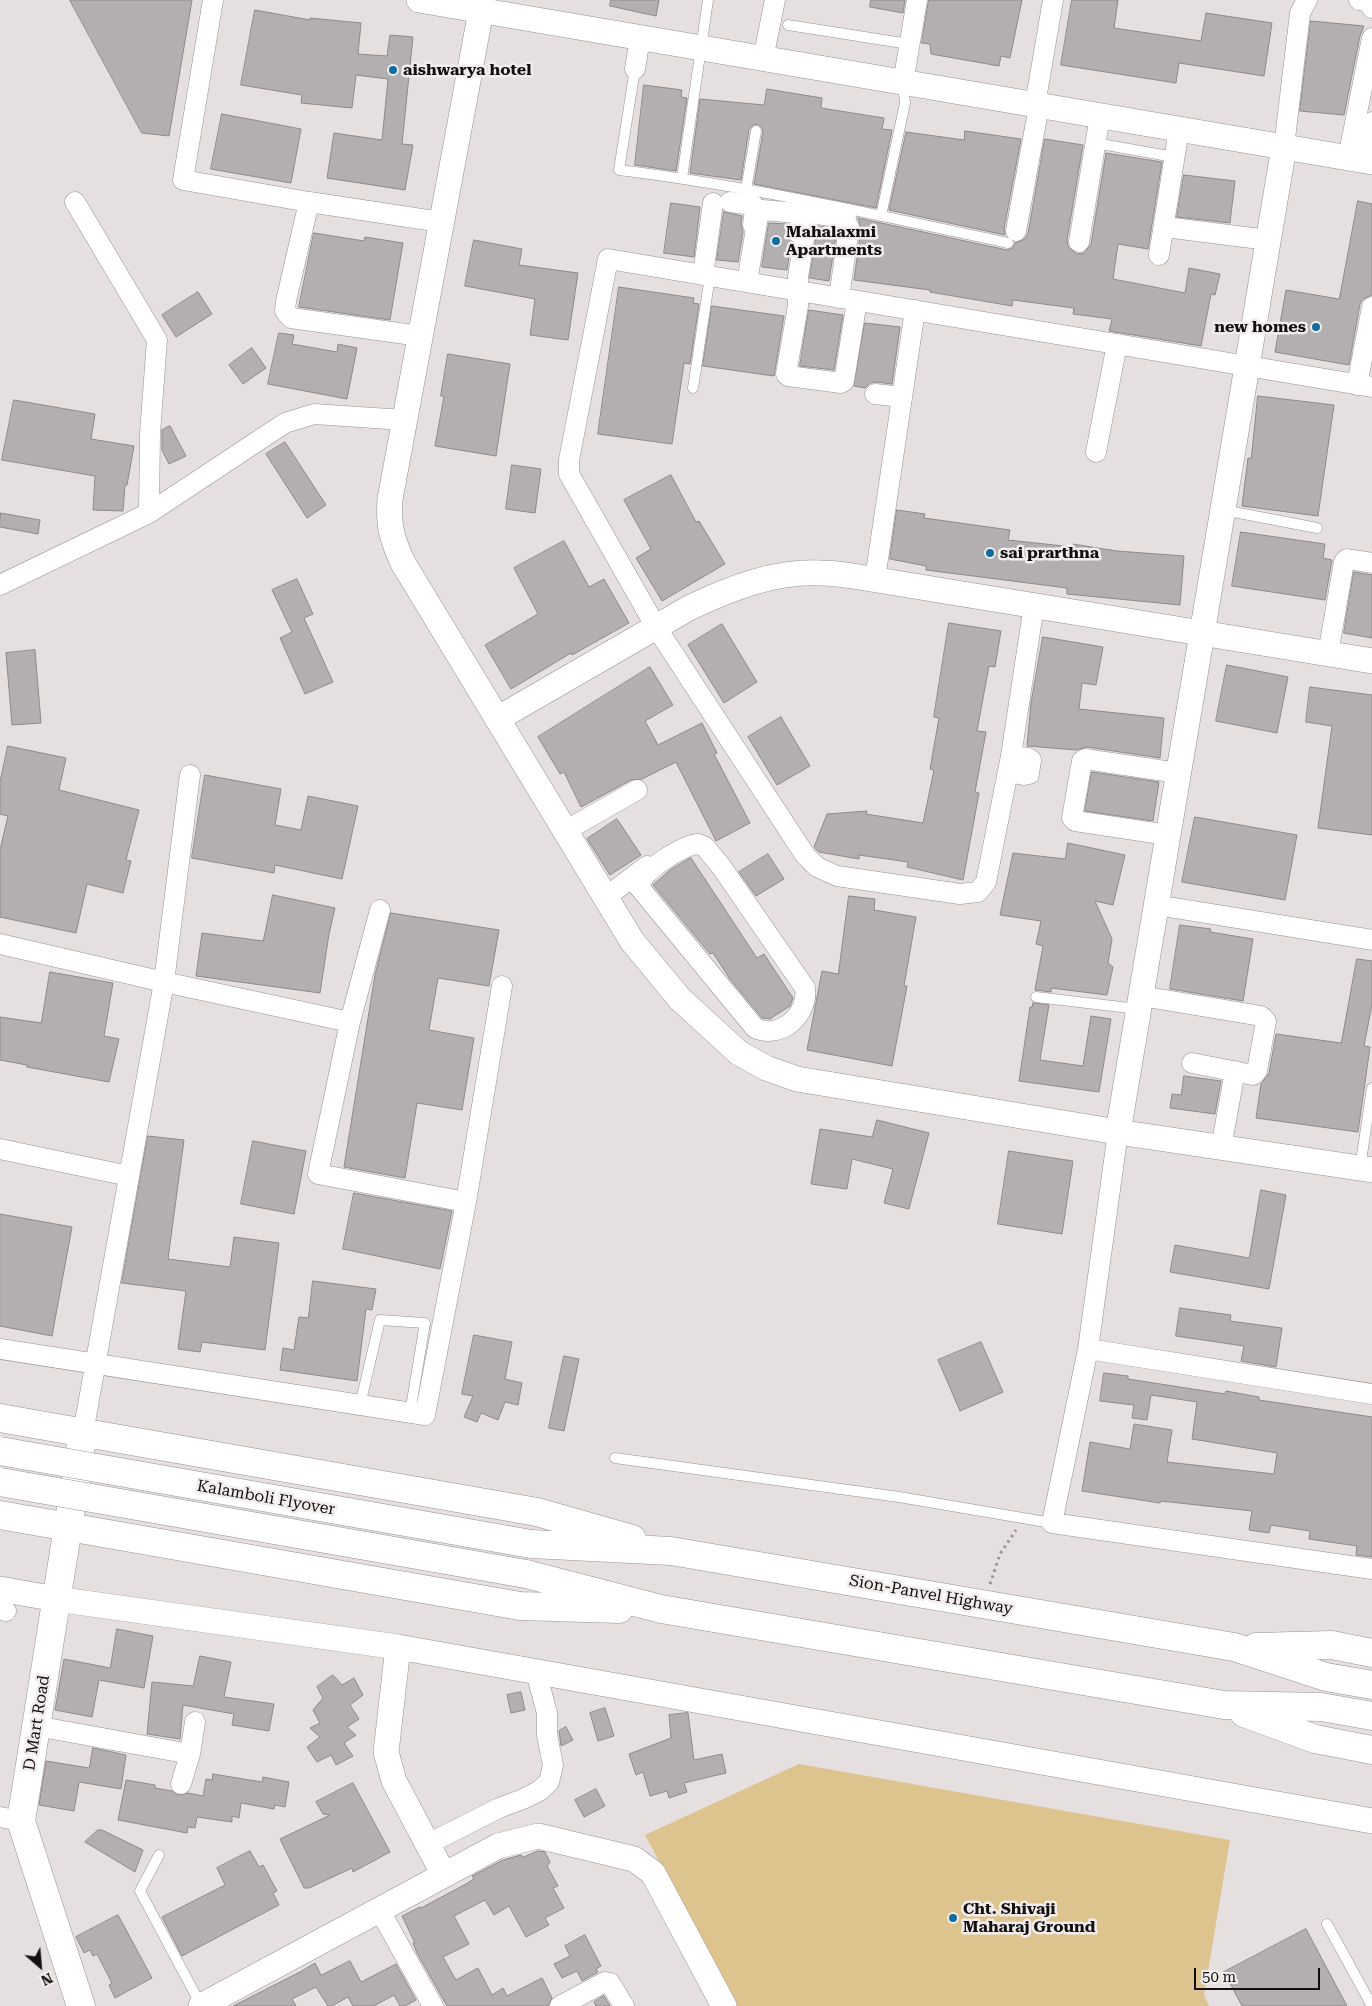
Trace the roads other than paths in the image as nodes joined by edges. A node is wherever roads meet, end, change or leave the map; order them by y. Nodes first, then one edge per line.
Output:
1 (213, 0) edge
2 (419, 0) edge
3 (708, 0) edge
4 (775, 0) edge
5 (917, 0) edge
6 (1053, 0) edge
7 (1307, 0) edge
8 (1359, 0) edge
9 (482, 5) edge
10 (1372, 8) edge
11 (788, 25) dead end
12 (640, 38) junction
13 (1372, 38) edge
14 (910, 44) junction
15 (701, 48) junction
16 (763, 59) junction
17 (635, 69) joint
18 (903, 83) junction
19 (1037, 105) junction
20 (1104, 116) junction
21 (1372, 122) edge
22 (1183, 130) junction
23 (756, 131) dead end
24 (1101, 144) junction
25 (1284, 147) junction
26 (1174, 156) junction
27 (1362, 161) edge
28 (682, 178) junction
29 (730, 198) junction
30 (75, 202) dead end
31 (308, 202) junction
32 (881, 216) junction
33 (441, 222) junction
34 (1173, 228) junction
35 (1012, 237) joint
36 (1268, 240) junction
37 (706, 276) junction
38 (745, 282) junction
39 (794, 290) junction
40 (853, 300) junction
41 (1372, 307) edge
42 (915, 310) junction
43 (420, 336) junction
44 (1117, 344) junction
45 (1247, 365) junction
46 (1364, 386) edge
47 (848, 387) dead end
48 (693, 388) dead end
49 (875, 394) dead end
50 (902, 397) junction
51 (404, 420) junction
52 (1096, 452) dead end
53 (1223, 510) junction
54 (149, 513) junction
55 (1318, 528) dead end
56 (1372, 563) edge
57 (875, 579) junction
58 (0, 586) edge
59 (1034, 605) junction
60 (656, 627) junction
61 (1202, 633) junction
62 (1328, 654) junction
63 (1372, 661) edge
64 (498, 719) junction
65 (1178, 773) junction
66 (190, 775) dead end
67 (637, 790) dead end
68 (565, 831) junction
69 (1168, 835) junction
70 (656, 859) dead end
71 (606, 897) junction
72 (1156, 905) junction
73 (380, 910) dead end
74 (1372, 940) edge
75 (0, 944) edge
76 (164, 982) junction
77 (502, 986) dead end
78 (1036, 997) dead end
79 (1140, 1002) junction
80 (350, 1022) junction
81 (751, 1023) junction
82 (739, 1053) junction
83 (1192, 1063) dead end
84 (1235, 1071) junction
85 (1372, 1088) edge
86 (1118, 1132) junction
87 (1222, 1148) junction
88 (0, 1149) edge
89 (1366, 1169) edge
90 (129, 1176) junction
91 (466, 1202) junction
92 (0, 1349) edge
93 (1088, 1349) junction
94 (95, 1364) junction
95 (1372, 1394) edge
96 (360, 1405) junction
97 (410, 1413) junction
98 (0, 1418) edge
99 (83, 1432) junction
100 (0, 1451) edge
101 (615, 1458) dead end
102 (0, 1482) edge
103 (0, 1515) edge
104 (1052, 1523) junction
105 (68, 1527) junction
106 (531, 1544) joint
107 (671, 1551) junction
108 (1372, 1569) edge
109 (56, 1599) junction
110 (2, 1603) edge
111 (661, 1609) junction
112 (398, 1647) junction
113 (1234, 1647) junction
114 (1372, 1652) edge
115 (536, 1672) junction
116 (1372, 1685) edge
117 (1224, 1706) junction
118 (1372, 1716) edge
119 (195, 1722) dead end
120 (36, 1726) junction
121 (1372, 1750) edge
122 (190, 1754) junction
123 (182, 1784) dead end
124 (11, 1819) edge
125 (1372, 1821) edge
126 (428, 1844) junction
127 (159, 1855) dead end
128 (444, 1875) junction
129 (380, 1911) junction
130 (1327, 1924) dead end
131 (80, 2006) edge
132 (201, 2006) edge
133 (433, 2006) edge
134 (560, 2006) edge
135 (624, 2006) edge
136 (724, 2006) edge
137 (1372, 2006) edge

1 - 31 street
2 - 9 street
3 - 15 lane
4 - 16 street
5 - 14 street
6 - 19 street
7 - 25 street
8 - 10 street
9 - 12 street
9 - 33 street
11 - 14 lane
12 - 15 street
12 - 17 street
13 - 27 street
14 - 18 street
15 - 16 street
15 - 28 lane
16 - 18 street
17 - 28 lane
18 - 19 street
18 - 32 lane
19 - 20 street
19 - 35 street
20 - 22 street
20 - 24 street
20 - 24 street
21 - 27 street
22 - 25 street
22 - 26 street
22 - 34 street
23 - 29 lane
24 - 26 lane
25 - 27 street
25 - 36 street
26 - 34 street
28 - 29 lane
29 - 32 lane
29 - 37 street
29 - 38 street
30 - 54 street
31 - 33 street
31 - 43 street
32 - 35 lane
33 - 43 street
34 - 36 street
36 - 45 street
37 - 38 street
37 - 48 lane
37 - 60 street
38 - 39 street
38 - 39 street
39 - 40 street
39 - 40 street
39 - 40 street
40 - 42 street
40 - 47 street
41 - 46 street
42 - 44 street
42 - 50 street
43 - 51 street
44 - 45 street
44 - 52 street
45 - 46 street
45 - 53 street
49 - 50 street
50 - 57 street
51 - 54 street
51 - 64 street
53 - 55 lane
53 - 61 street
54 - 58 street
56 - 62 street
57 - 59 street
57 - 60 street
59 - 60 street
59 - 61 street
60 - 64 street
61 - 62 street
61 - 65 street
62 - 63 street
64 - 68 street
65 - 69 street
65 - 69 street
66 - 76 street
67 - 68 street
68 - 71 street
69 - 72 street
70 - 71 street
71 - 82 street
72 - 74 street
72 - 79 street
73 - 80 street
75 - 76 street
76 - 80 street
76 - 90 street
77 - 91 street
78 - 79 lane
79 - 84 street
79 - 86 street
80 - 91 street
81 - 81 street
81 - 82 street
82 - 86 street
83 - 84 street
84 - 87 street
85 - 89 lane
86 - 87 street
86 - 93 street
87 - 89 street
88 - 90 street
90 - 94 street
91 - 97 street
92 - 94 street
93 - 95 street
93 - 104 street
94 - 96 street
94 - 99 street
96 - 97 street
96 - 97 lane
98 - 99 main road
99 - 105 main road, D Mart Road
99 - 107 main road
100 - 106 main road, Kalamboli Flyover, bridge
101 - 104 lane
102 - 111 main road, Kalamboli Flyover, bridge
103 - 105 main road
104 - 108 street
105 - 109 main road, D Mart Road
105 - 111 main road
106 - 107 main road, Sion-Panvel Highway
107 - 113 main road, Sion-Panvel Highway
109 - 110 street
109 - 112 street
109 - 120 main road, D Mart Road
111 - 117 main road
112 - 115 street
112 - 126 street
113 - 114 main road
113 - 116 main road, Sion-Panvel Highway
115 - 125 street
115 - 126 street
117 - 118 main road
117 - 121 main road
119 - 122 street
120 - 122 street
120 - 124 main road, D Mart Road
122 - 123 street
124 - 131 main road, D Mart Road
126 - 128 street
127 - 132 lane
128 - 129 street
128 - 136 street
129 - 132 street
129 - 133 street
130 - 137 lane
134 - 135 street

